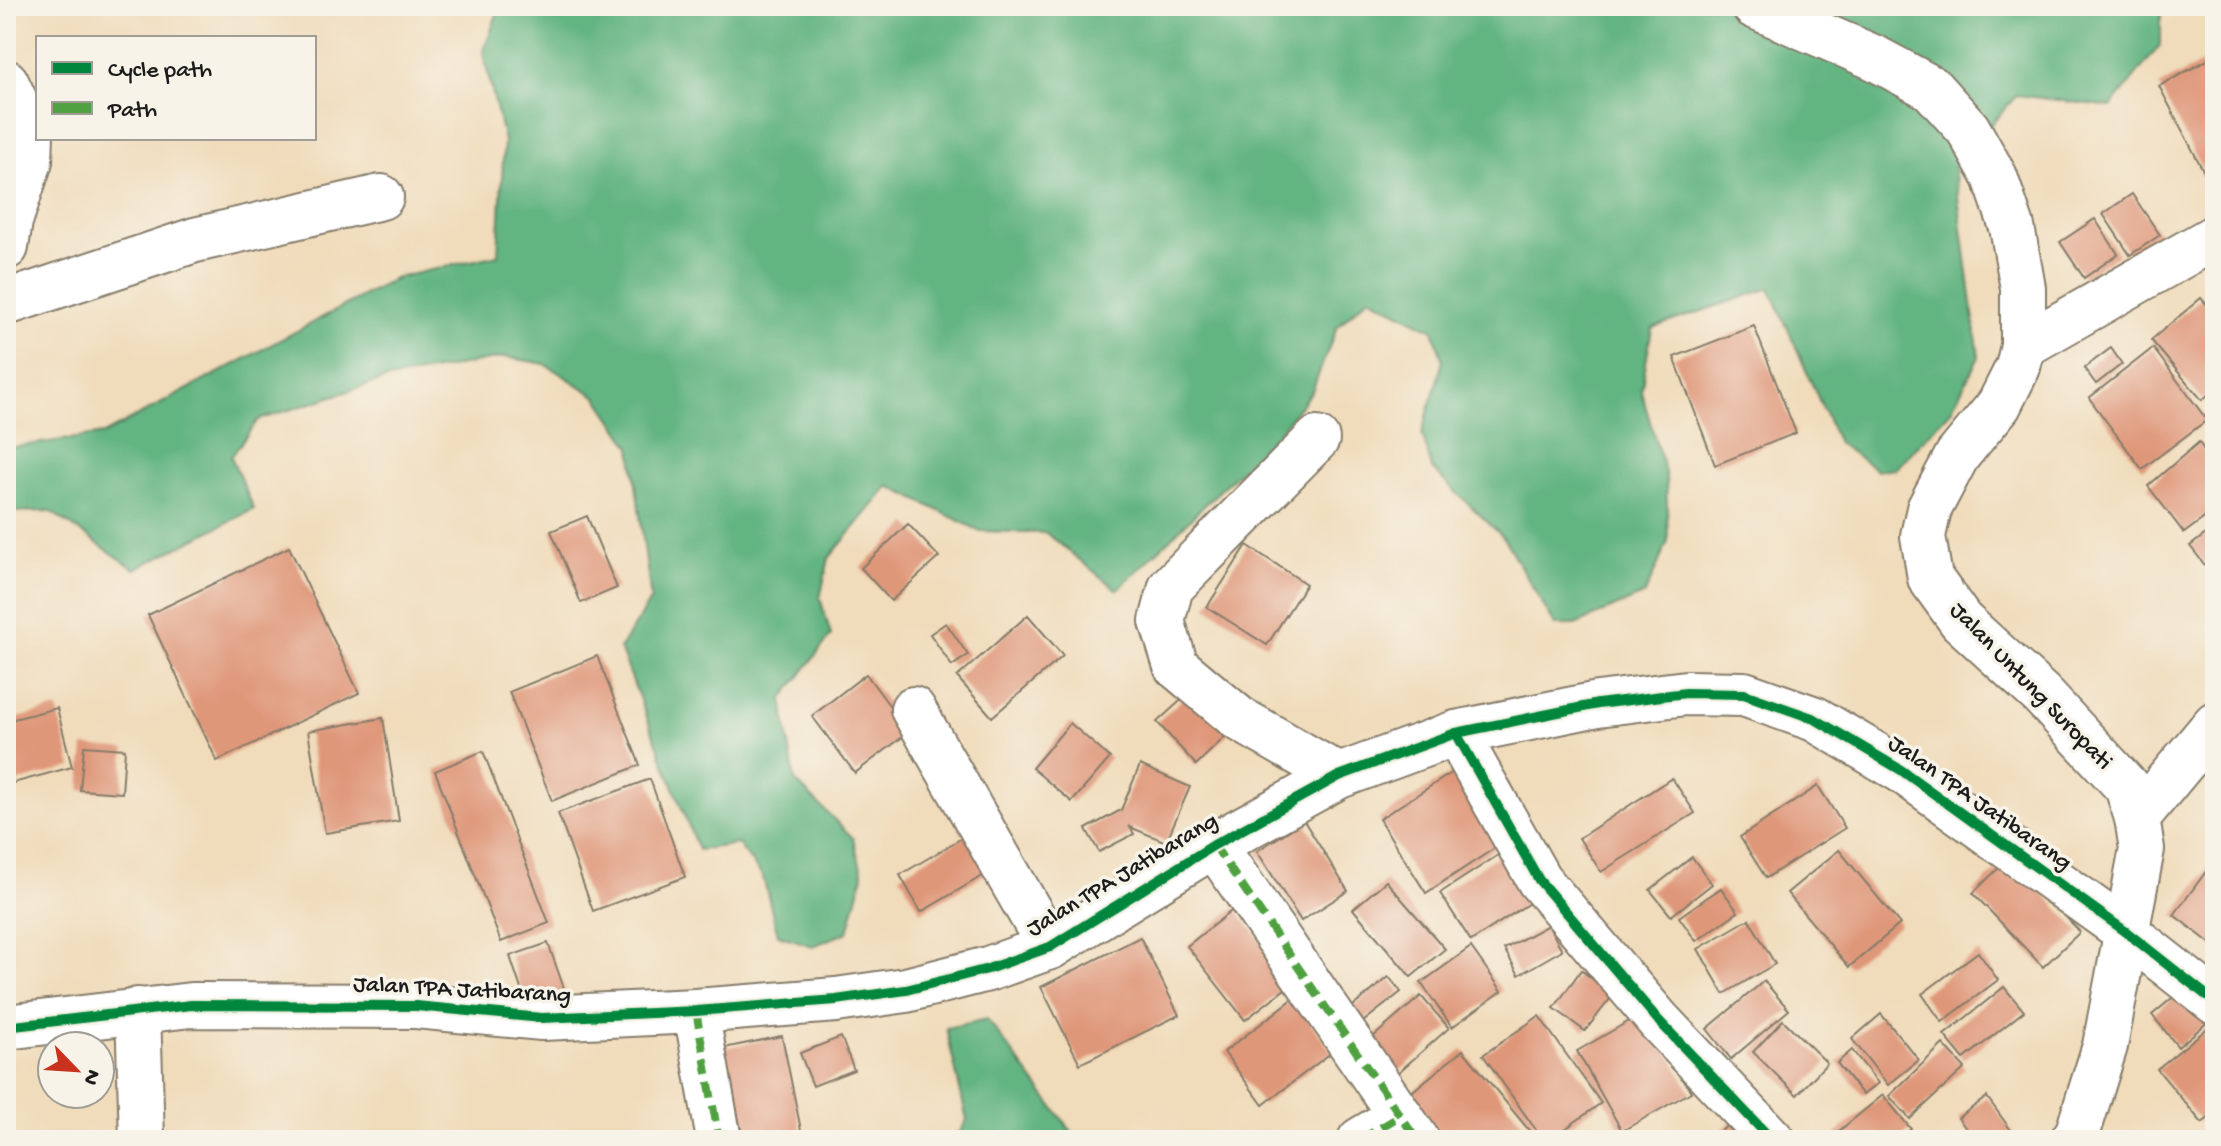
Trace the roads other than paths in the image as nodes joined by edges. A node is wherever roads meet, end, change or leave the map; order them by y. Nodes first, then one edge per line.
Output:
1 (1754, 6) edge
2 (6, 82) edge
3 (381, 197) dead end
4 (2215, 237) edge
5 (6, 247) edge
6 (6, 303) edge
7 (2023, 346) junction
8 (1317, 439) dead end
9 (913, 709) dead end
10 (2215, 724) edge
11 (1456, 733) junction
12 (1339, 776) junction
13 (2137, 818) junction
14 (1214, 845) junction
15 (2125, 931) junction
16 (1050, 947) junction
17 (2215, 1002) edge
18 (138, 1010) junction
19 (696, 1011) junction
20 (6, 1027) edge
21 (1409, 1128) edge
22 (142, 1140) edge
23 (719, 1140) edge
24 (1360, 1140) edge
25 (1772, 1140) edge
26 (2073, 1140) edge

1 - 7 street, Jalan Untung Suropati
2 - 5 street
3 - 6 street
4 - 7 street
7 - 13 street, Jalan Untung Suropati
8 - 12 street
9 - 16 street
10 - 13 street
11 - 12 street, Jalan TPA Jatibarang
11 - 15 street, Jalan TPA Jatibarang
11 - 25 street
12 - 14 street, Jalan TPA Jatibarang
13 - 15 street, Jalan Untung Suropati
14 - 16 street, Jalan TPA Jatibarang
14 - 21 street
15 - 17 street, Jalan TPA Jatibarang
15 - 26 street, Jalan Untung Suropati
16 - 19 street, Jalan TPA Jatibarang
18 - 19 street, Jalan TPA Jatibarang
18 - 20 street, Jalan TPA Jatibarang
18 - 22 street
19 - 23 street
21 - 24 street

